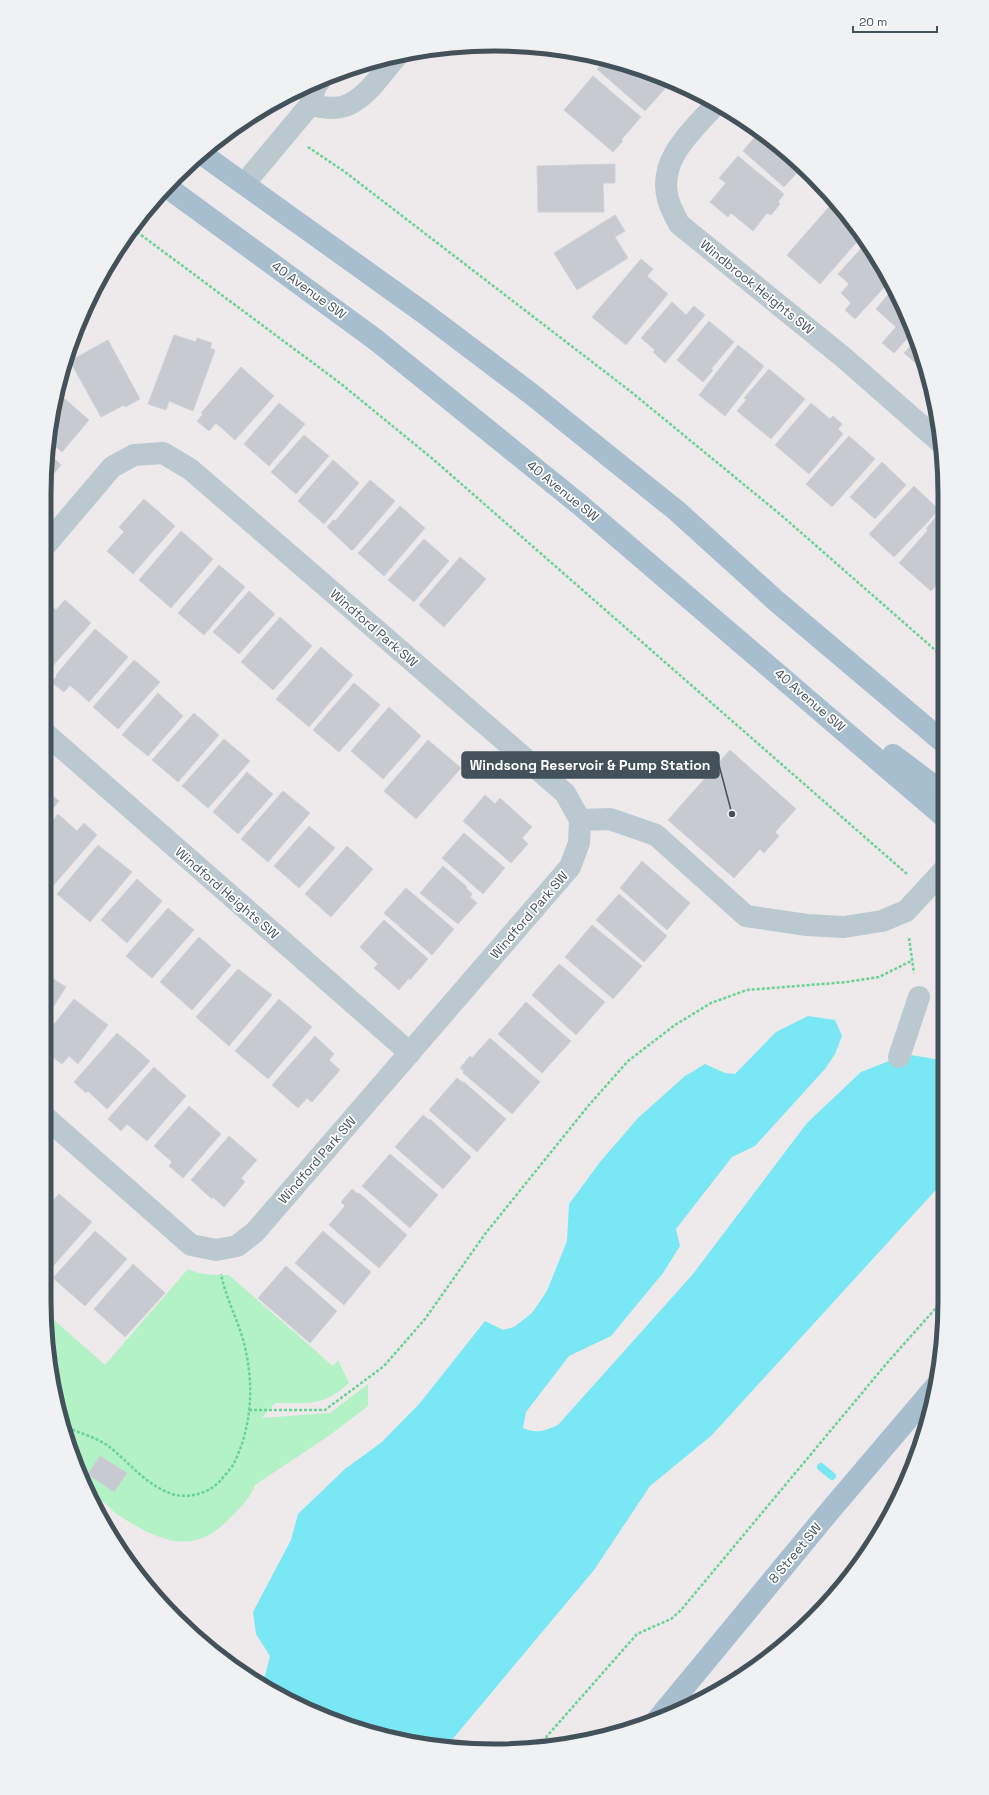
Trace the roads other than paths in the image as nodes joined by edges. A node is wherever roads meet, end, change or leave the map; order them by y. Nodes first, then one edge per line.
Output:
1 (390, 64) edge
2 (314, 90) edge
3 (310, 105) junction
4 (712, 108) edge
5 (207, 157) edge
6 (244, 184) junction
7 (172, 191) edge
8 (934, 437) edge
9 (51, 539) edge
10 (756, 654) junction
11 (51, 738) edge
12 (938, 738) edge
13 (938, 789) edge
14 (938, 812) edge
15 (580, 820) junction
16 (938, 877) edge
17 (919, 997) dead end
18 (410, 1053) junction
19 (899, 1057) dead end
20 (51, 1122) edge
21 (927, 1396) edge
22 (666, 1709) edge

1 - 3 street
2 - 3 street
3 - 6 street
4 - 8 street, Windbrook Heights SW
5 - 6 main road
6 - 12 main road
7 - 10 main road, 40 Avenue SW
9 - 15 street, Windford Park SW
10 - 13 main road
10 - 14 main road, 40 Avenue SW
11 - 18 street, Windford Heights SW
15 - 16 street
15 - 18 street, Windford Park SW
17 - 19 street
18 - 20 street, Windford Park SW
21 - 22 main road, 8 Street SW

